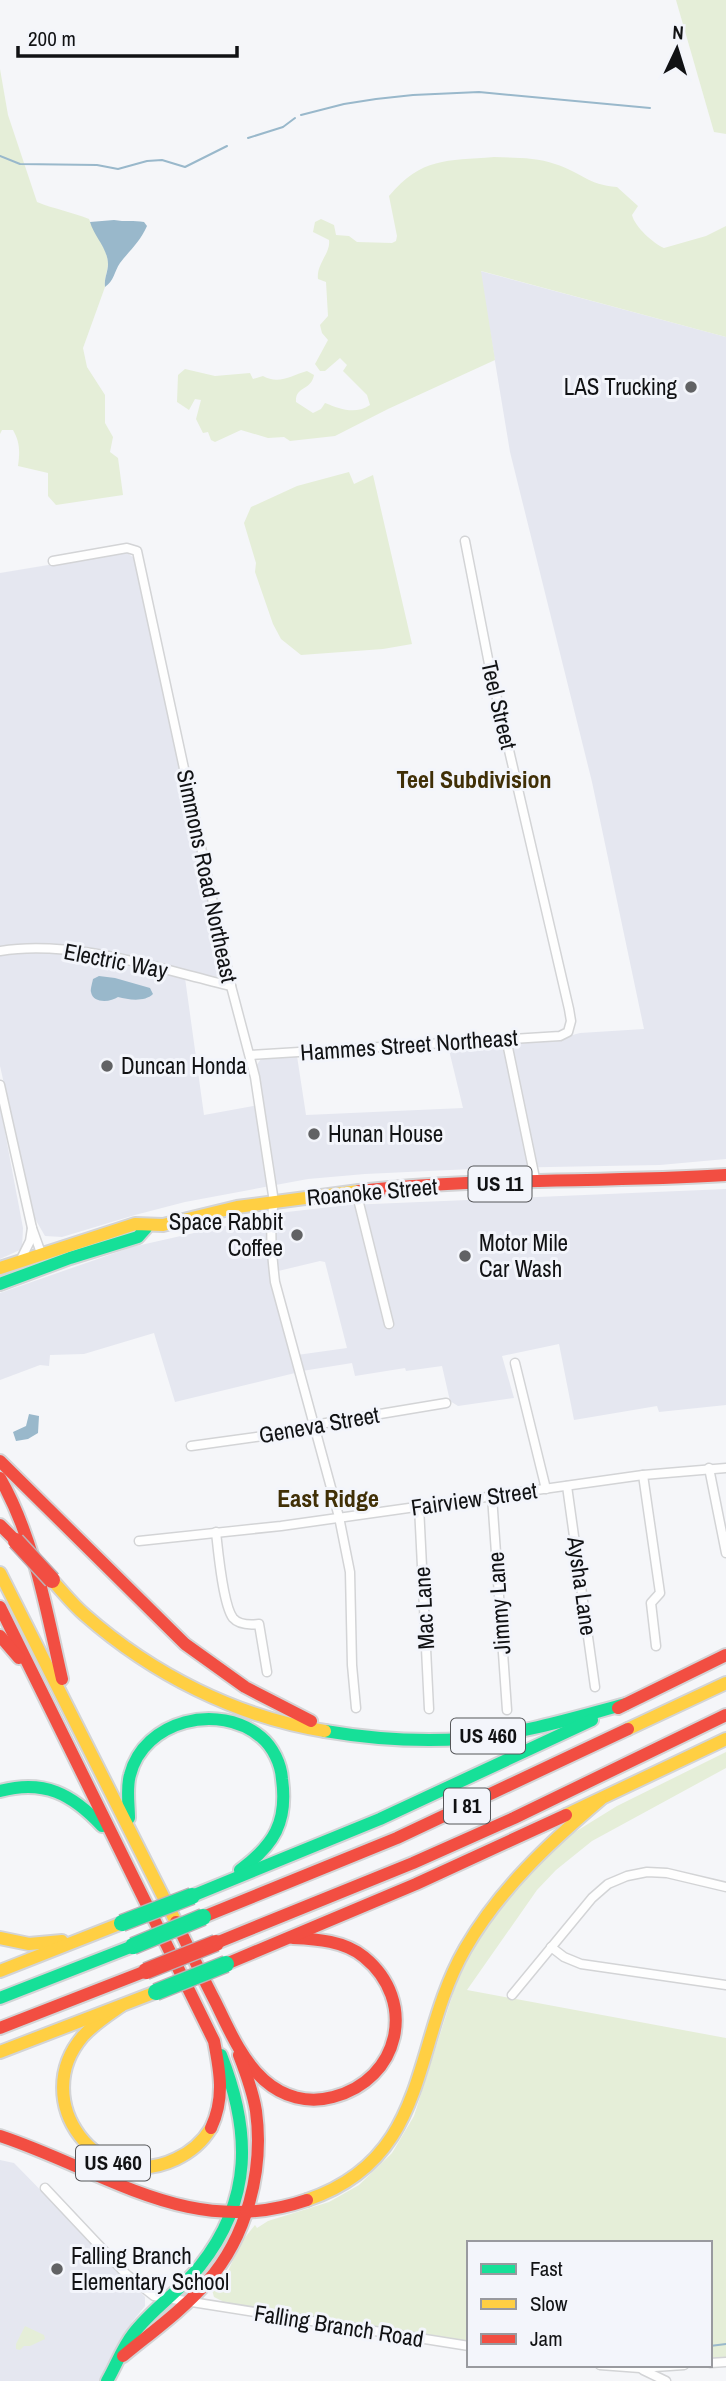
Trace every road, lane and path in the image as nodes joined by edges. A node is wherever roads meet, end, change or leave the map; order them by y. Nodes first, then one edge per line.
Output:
1 (465, 541) dead end
2 (53, 561) dead end
3 (0, 951) edge
4 (231, 986) junction
5 (568, 1032) joint
6 (506, 1038) junction
7 (250, 1055) junction
8 (0, 1085) edge
9 (726, 1175) edge
10 (536, 1183) junction
11 (356, 1191) junction
12 (274, 1202) junction
13 (32, 1228) junction
14 (146, 1228) junction
15 (42, 1260) junction
16 (20, 1261) junction
17 (0, 1268) edge
18 (0, 1278) edge
19 (0, 1284) edge
20 (389, 1324) dead end
21 (515, 1363) dead end
22 (446, 1403) dead end
23 (314, 1425) junction
24 (191, 1446) dead end
25 (0, 1461) edge
26 (709, 1468) junction
27 (726, 1468) edge
28 (643, 1475) junction
29 (0, 1478) edge
30 (568, 1486) junction
31 (546, 1489) junction
32 (492, 1496) junction
33 (419, 1506) junction
34 (339, 1517) junction
35 (0, 1525) edge
36 (216, 1532) junction
37 (139, 1541) dead end
38 (726, 1553) edge
39 (0, 1573) edge
40 (0, 1607) edge
41 (0, 1636) edge
42 (656, 1646) dead end
43 (726, 1655) edge
44 (267, 1672) dead end
45 (38, 1682) junction
46 (726, 1683) edge
47 (595, 1687) dead end
48 (626, 1704) junction
49 (356, 1708) dead end
50 (429, 1709) dead end
51 (507, 1710) dead end
52 (726, 1715) edge
53 (81, 1730) junction
54 (346, 1735) junction
55 (726, 1739) edge
56 (0, 1791) edge
57 (600, 1800) junction
58 (133, 1837) junction
59 (116, 1841) junction
60 (219, 1885) junction
61 (726, 1887) edge
62 (0, 1938) edge
63 (85, 1938) junction
64 (293, 1938) junction
65 (551, 1947) junction
66 (0, 1971) edge
67 (726, 1985) edge
68 (512, 1995) dead end
69 (0, 1998) edge
70 (121, 2006) junction
71 (0, 2028) edge
72 (230, 2032) junction
73 (215, 2041) junction
74 (0, 2053) edge
75 (0, 2136) edge
76 (45, 2188) dead end
77 (239, 2214) junction
78 (167, 2300) junction
79 (186, 2301) junction
80 (467, 2346) edge
81 (119, 2359) junction
82 (627, 2367) edge
83 (655, 2367) edge
84 (640, 2368) junction
85 (107, 2381) edge
86 (666, 2381) edge

1 - 5 street, Teel Street
2 - 4 street, Simmons Road Northeast
3 - 4 street, Electric Way
4 - 7 street, Simmons Road Northeast
5 - 6 street, Hammes Street Northeast
6 - 7 street, Hammes Street Northeast
6 - 10 street
7 - 12 street, Simmons Road Northeast
8 - 13 street
9 - 10 main road, Roanoke Street / US 11
10 - 11 main road, Roanoke Street / US 11
11 - 12 main road, Roanoke Street / US 11
11 - 20 street
12 - 14 main road, Roanoke Street / US 11
12 - 23 street, Simmons Road Northeast
13 - 15 street
13 - 16 street
14 - 15 main road, Roanoke Street / US 11
14 - 15 main road, Roanoke Street / US 11
15 - 16 main road, Roanoke Street / US 11
15 - 18 main road
15 - 19 main road, Roanoke Street / US 11
16 - 17 main road, Roanoke Street / US 11
21 - 31 street
22 - 23 street, Geneva Street
23 - 24 street, Geneva Street
23 - 34 street, Simmons Road Northeast
25 - 54 main road
26 - 27 street, Fairview Street
26 - 28 street, Fairview Street
26 - 38 street
28 - 30 street, Fairview Street
28 - 42 street
29 - 53 main road
30 - 31 street, Fairview Street
30 - 47 street, Aysha Lane
31 - 32 street, Fairview Street
32 - 33 street, Fairview Street
32 - 51 street, Jimmy Lane
33 - 34 street, Fairview Street
33 - 50 street, Mac Lane
34 - 36 street, Fairview Street
34 - 49 street, Simmons Road Northeast
35 - 54 main road, US 460, bridge
36 - 37 street, Fairview Street
36 - 44 street
39 - 53 main road
40 - 45 main road, US 460
41 - 45 main road
43 - 48 main road, US 460
45 - 59 main road, US 460
46 - 69 main road, I 81, bridge
48 - 54 main road, US 460
48 - 60 main road
52 - 71 main road, I 81, bridge
53 - 58 main road
55 - 57 main road, US 460
56 - 59 main road
57 - 64 main road, US 460
57 - 77 main road
58 - 60 main road
58 - 72 main road
59 - 73 main road, US 460
60 - 63 main road, bridge
61 - 65 street
62 - 63 main road
63 - 66 main road
64 - 70 main road, US 460, bridge
64 - 72 main road
65 - 67 street
65 - 68 street
70 - 73 main road, US 460
70 - 74 main road
72 - 77 main road
73 - 77 main road
75 - 77 main road
76 - 78 street, Falling Branch Road
77 - 78 main road
77 - 79 main road
78 - 79 street, Falling Branch Road
78 - 81 main road
79 - 80 street, Falling Branch Road
79 - 81 main road
81 - 85 main road
82 - 84 street
83 - 84 street
84 - 86 street

